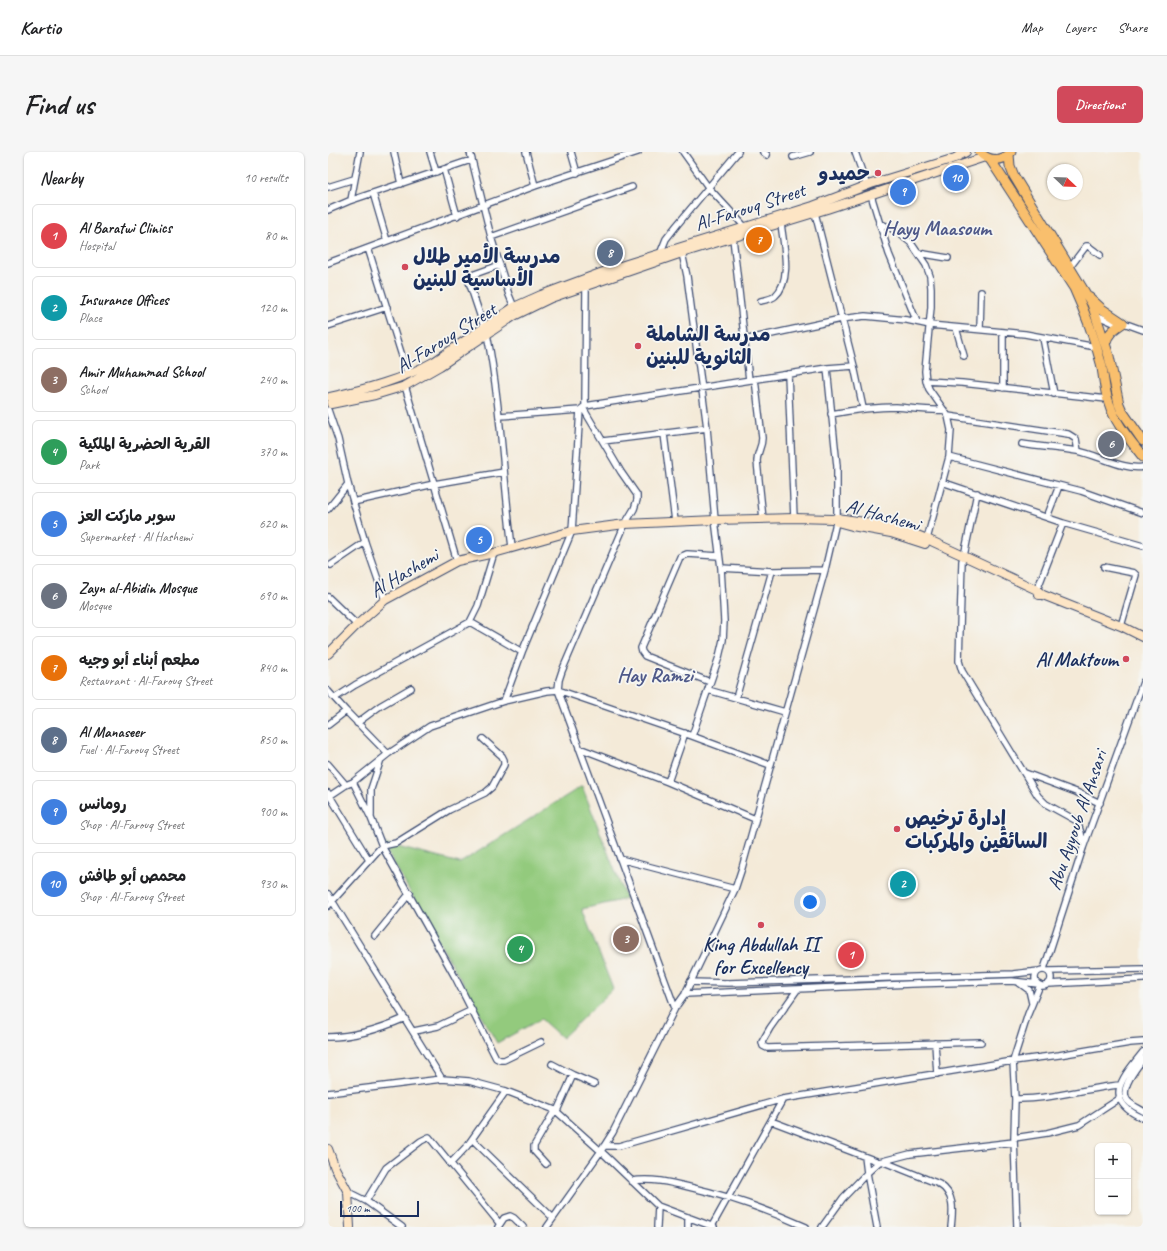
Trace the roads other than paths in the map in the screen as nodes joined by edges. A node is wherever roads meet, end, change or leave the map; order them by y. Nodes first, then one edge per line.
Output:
1 (360, 152) edge
2 (394, 152) edge
3 (430, 152) edge
4 (470, 152) edge
5 (526, 152) edge
6 (571, 152) edge
7 (638, 152) edge
8 (683, 152) edge
9 (810, 152) edge
10 (854, 152) edge
11 (966, 152) edge
12 (1010, 153) edge
13 (734, 154) edge
14 (985, 156) edge
15 (793, 157) dead end
16 (471, 160) junction
17 (444, 169) junction
18 (436, 172) junction
19 (577, 173) junction
20 (354, 179) junction
21 (402, 184) junction
22 (869, 185) junction
23 (536, 186) junction
24 (328, 187) edge
25 (632, 187) dead end
26 (708, 187) junction
27 (373, 193) junction
28 (874, 194) junction
29 (350, 200) junction
30 (484, 206) junction
31 (328, 210) edge
32 (815, 213) junction
33 (457, 216) junction
34 (780, 223) junction
35 (879, 223) junction
36 (745, 227) junction
37 (491, 237) junction
38 (733, 238) junction
39 (387, 241) junction
40 (368, 248) junction
41 (918, 253) junction
42 (660, 254) junction
43 (682, 254) junction
44 (1100, 255) dead end
45 (948, 258) dead end
46 (328, 263) edge
47 (500, 265) junction
48 (1070, 267) junction
49 (615, 272) junction
50 (586, 287) junction
51 (1074, 288) junction
52 (981, 292) dead end
53 (1087, 296) junction
54 (761, 301) dead end
55 (387, 307) junction
56 (514, 307) junction
57 (1096, 315) junction
58 (841, 319) junction
59 (917, 322) junction
60 (1123, 323) junction
61 (930, 325) junction
62 (328, 326) edge
63 (1089, 327) junction
64 (956, 328) junction
65 (980, 330) junction
66 (1143, 330) edge
67 (485, 331) junction
68 (1003, 332) junction
69 (1043, 338) junction
70 (744, 340) junction
71 (1101, 345) junction
72 (964, 356) dead end
73 (854, 366) junction
74 (827, 368) junction
75 (788, 374) junction
76 (408, 375) junction
77 (752, 379) junction
78 (926, 381) junction
79 (405, 386) junction
80 (701, 387) junction
81 (1003, 388) junction
82 (1054, 394) junction
83 (1108, 399) junction
84 (329, 403) edge
85 (583, 408) junction
86 (863, 408) junction
87 (944, 410) junction
88 (831, 414) junction
89 (500, 416) junction
90 (948, 416) junction
91 (707, 428) junction
92 (664, 434) junction
93 (603, 441) junction
94 (1143, 441) edge
95 (1022, 444) dead end
96 (1078, 451) junction
97 (949, 457) junction
98 (1143, 457) edge
99 (1143, 467) edge
100 (504, 472) junction
101 (942, 482) junction
102 (348, 484) junction
103 (434, 484) junction
104 (1059, 486) junction
105 (977, 493) junction
106 (353, 502) junction
107 (328, 509) edge
108 (1143, 513) edge
109 (1047, 517) junction
110 (794, 518) junction
111 (763, 519) junction
112 (715, 520) junction
113 (836, 520) junction
114 (675, 521) junction
115 (1063, 523) junction
116 (625, 524) junction
117 (888, 529) junction
118 (572, 531) junction
119 (927, 539) junction
120 (365, 542) junction
121 (1143, 546) edge
122 (512, 547) junction
123 (494, 553) junction
124 (719, 556) junction
125 (963, 559) junction
126 (457, 561) junction
127 (331, 565) dead end
128 (1104, 567) dead end
129 (721, 568) junction
130 (825, 570) junction
131 (772, 571) junction
132 (1040, 593) junction
133 (328, 597) edge
134 (385, 600) junction
135 (470, 622) junction
136 (357, 625) junction
137 (1121, 626) junction
138 (1143, 637) edge
139 (522, 652) junction
140 (328, 654) edge
141 (710, 682) junction
142 (1143, 682) edge
143 (411, 688) dead end
144 (558, 690) junction
145 (708, 690) junction
146 (328, 691) edge
147 (335, 698) junction
148 (736, 698) junction
149 (504, 701) junction
150 (346, 711) junction
151 (785, 712) junction
152 (357, 723) junction
153 (328, 725) edge
154 (685, 733) junction
155 (692, 736) junction
156 (483, 739) dead end
157 (580, 748) junction
158 (388, 754) junction
159 (381, 761) junction
160 (328, 764) edge
161 (770, 765) junction
162 (1025, 773) junction
163 (353, 782) junction
164 (668, 782) junction
165 (346, 785) junction
166 (329, 795) edge
167 (1100, 803) junction
168 (371, 818) junction
169 (755, 819) junction
170 (382, 846) junction
171 (1083, 848) junction
172 (620, 859) junction
173 (369, 860) junction
174 (735, 889) junction
175 (410, 893) junction
176 (328, 894) edge
177 (330, 904) edge
178 (375, 936) dead end
179 (1143, 969) edge
180 (1044, 970) junction
181 (1143, 978) edge
182 (1016, 981) junction
183 (690, 982) junction
184 (1048, 984) junction
185 (1039, 985) junction
186 (797, 990) junction
187 (684, 994) junction
188 (1032, 1004) junction
189 (675, 1008) junction
190 (472, 1010) junction
191 (405, 1018) junction
192 (414, 1031) junction
193 (328, 1037) edge
194 (540, 1042) dead end
195 (981, 1042) dead end
196 (1143, 1042) edge
197 (935, 1044) junction
198 (1143, 1052) edge
199 (1143, 1059) edge
200 (1013, 1061) junction
201 (552, 1064) dead end
202 (937, 1074) junction
203 (573, 1075) junction
204 (442, 1079) junction
205 (594, 1084) dead end
206 (1120, 1084) junction
207 (506, 1090) junction
208 (328, 1093) edge
209 (782, 1099) junction
210 (1015, 1099) junction
211 (1119, 1099) junction
212 (556, 1111) junction
213 (1143, 1111) edge
214 (1143, 1118) edge
215 (771, 1121) junction
216 (472, 1139) junction
217 (1014, 1140) junction
218 (328, 1149) edge
219 (602, 1149) junction
220 (865, 1157) junction
221 (881, 1162) junction
222 (450, 1164) junction
223 (546, 1164) dead end
224 (868, 1173) junction
225 (631, 1181) junction
226 (348, 1192) junction
227 (728, 1197) junction
228 (366, 1201) junction
229 (658, 1206) junction
230 (688, 1217) junction
231 (553, 1218) junction
232 (499, 1226) edge
233 (713, 1226) edge
234 (350, 1227) edge
235 (402, 1227) edge
236 (523, 1227) edge
237 (547, 1227) edge
238 (657, 1227) edge
239 (688, 1227) edge
240 (806, 1227) edge
241 (822, 1227) edge
242 (877, 1227) edge
243 (952, 1227) edge
244 (1018, 1227) edge

1 - 20 street
2 - 21 street
3 - 18 street
4 - 16 street
5 - 23 street
6 - 19 street
7 - 19 street
8 - 26 street
9 - 15 street
10 - 22 street
11 - 22 street, Al-Farouq Street
12 - 14 main road
12 - 48 main road
13 - 26 street
14 - 28 street, Al-Farouq Street
14 - 51 main road
16 - 17 street
16 - 30 street
17 - 18 street
17 - 33 street
18 - 21 street
19 - 23 street
20 - 24 street
20 - 29 street
21 - 27 street
22 - 28 street
22 - 36 street, Al-Farouq Street
23 - 30 street
25 - 37 street
26 - 36 street
26 - 42 street
27 - 29 street
27 - 39 street
28 - 32 street, Al-Farouq Street
28 - 35 street
29 - 31 street
30 - 33 street
30 - 37 street
32 - 34 street, Al-Farouq Street
32 - 58 street
33 - 39 street
34 - 38 street, Al-Farouq Street
34 - 54 street
35 - 41 street
35 - 59 street
36 - 42 street, Al-Farouq Street
37 - 47 street
38 - 43 street, Al-Farouq Street
38 - 70 street
39 - 40 street
40 - 46 street
40 - 55 street
41 - 45 street
41 - 61 street
42 - 49 street, Al-Farouq Street
43 - 49 street, Al-Farouq Street
43 - 80 street
44 - 48 street
47 - 56 street
47 - 67 street
48 - 53 main road
49 - 50 street, Al-Farouq Street
49 - 56 street, Al-Farouq Street
50 - 67 street, Al-Farouq Street
50 - 85 street
51 - 57 main road
51 - 63 main road
52 - 65 street
53 - 57 main road
53 - 60 main road
55 - 62 street
55 - 76 street
56 - 67 street, Al-Farouq Street
57 - 60 street
57 - 63 main road
57 - 71 main road
58 - 59 street
58 - 70 street
58 - 73 street
59 - 61 street
60 - 66 street
60 - 71 main road
61 - 64 street
61 - 78 street
63 - 71 main road
64 - 65 street
64 - 72 street
65 - 68 street
67 - 76 street, Al-Farouq Street
67 - 79 street, Al-Farouq Street
67 - 89 street
68 - 69 street
68 - 81 street
69 - 71 street
69 - 82 street
70 - 77 street
71 - 83 main road
71 - 94 main road
73 - 74 street
73 - 86 street
74 - 75 street
74 - 88 street
75 - 77 street
75 - 110 street
76 - 84 street, Al-Farouq Street
77 - 80 street
77 - 111 street
78 - 81 street
78 - 87 street
79 - 84 street, Al-Farouq Street
79 - 103 street
80 - 85 street
80 - 91 street
81 - 82 street
82 - 83 street
83 - 98 main road
84 - 102 street
85 - 89 street
85 - 93 street
85 - 118 street
86 - 87 street
86 - 88 street
87 - 90 street
88 - 113 street
89 - 100 street
90 - 96 street
90 - 97 street
91 - 92 street
91 - 112 street
92 - 93 street
92 - 114 street
93 - 116 street
95 - 96 street
96 - 99 street
97 - 101 street
97 - 104 street
100 - 103 street
100 - 122 street
101 - 105 street
101 - 119 street
102 - 106 street
102 - 107 street
103 - 106 street
103 - 126 street
104 - 108 street
104 - 109 street
105 - 109 street
105 - 125 street
106 - 120 street
109 - 115 street
110 - 111 street, Al Hashemi
110 - 113 street, Al Hashemi
111 - 112 street, Al Hashemi
112 - 114 street, Al Hashemi
112 - 124 street
113 - 117 street, Al Hashemi
113 - 130 street
114 - 116 street, Al Hashemi
115 - 121 street
115 - 132 street
116 - 118 street, Al Hashemi
116 - 144 street
117 - 119 street, Al Hashemi
117 - 125 street, Al Hashemi
118 - 122 street, Al Hashemi
118 - 139 street
119 - 125 street, Al Hashemi
120 - 127 street
120 - 134 street
122 - 123 street, Al Hashemi
123 - 126 street, Al Hashemi
123 - 135 street
124 - 129 street
124 - 141 street
125 - 132 street, Al Hashemi
125 - 162 street
126 - 134 street, Al Hashemi
128 - 137 street
129 - 131 street
129 - 141 street
130 - 131 street
130 - 151 street
131 - 148 street
132 - 137 street, Al Hashemi
133 - 136 street
134 - 136 street, Al Hashemi
135 - 139 street
135 - 147 street
136 - 140 street, Al Hashemi
137 - 138 street, Al Hashemi
139 - 149 street
141 - 145 street
142 - 167 street, Abu Ayyoub Al Ansari
143 - 152 street
144 - 149 street
144 - 154 street
144 - 157 street
145 - 148 street
145 - 155 street
146 - 147 street
147 - 150 street
148 - 151 street
149 - 158 street
150 - 152 street
150 - 153 street
151 - 161 street
152 - 158 street
154 - 155 street
154 - 164 street
155 - 161 street
156 - 170 street
157 - 164 street
157 - 172 street
158 - 159 street
159 - 163 street
159 - 168 street
160 - 165 street
161 - 169 street
162 - 167 street
162 - 171 street
163 - 165 street
163 - 168 street
164 - 169 street
165 - 166 street
166 - 173 street
167 - 171 street, Abu Ayyoub Al Ansari
168 - 170 street
169 - 174 street
170 - 173 street
170 - 175 street
171 - 180 street, Abu Ayyoub Al Ansari
172 - 174 street
172 - 189 street
173 - 177 street
174 - 183 street
175 - 178 street
175 - 190 street
176 - 177 street
177 - 191 street
179 - 180 street
180 - 183 street
180 - 184 street
180 - 185 street
181 - 184 street
182 - 185 street
182 - 186 street
182 - 188 street
183 - 187 street
184 - 185 street
185 - 188 street
186 - 187 street
186 - 197 street
187 - 189 street
188 - 200 street
189 - 219 street
190 - 192 street
190 - 194 street
191 - 192 street
191 - 193 street
192 - 204 street
195 - 197 street
196 - 200 street
197 - 202 street
198 - 206 street
199 - 213 street
200 - 202 street
200 - 210 street
201 - 203 street
202 - 209 street
203 - 205 street
203 - 212 street
204 - 207 street
204 - 208 street
206 - 210 street
206 - 211 street
207 - 212 street
207 - 216 street
209 - 215 street
209 - 219 street
210 - 217 street
211 - 214 street
211 - 217 street
212 - 219 street
212 - 223 street
215 - 220 street
215 - 227 street
216 - 222 street
216 - 231 street
217 - 221 street
217 - 244 street
218 - 226 street
219 - 225 street
219 - 231 street
220 - 221 street
220 - 224 street
221 - 224 street
221 - 243 street
222 - 228 street
222 - 232 street
224 - 241 street
224 - 242 street
225 - 227 street
225 - 229 street
226 - 228 street
226 - 234 street
227 - 233 street
227 - 240 street
228 - 235 street
229 - 230 street
229 - 238 street
230 - 233 street
230 - 239 street
231 - 237 street
232 - 236 street

